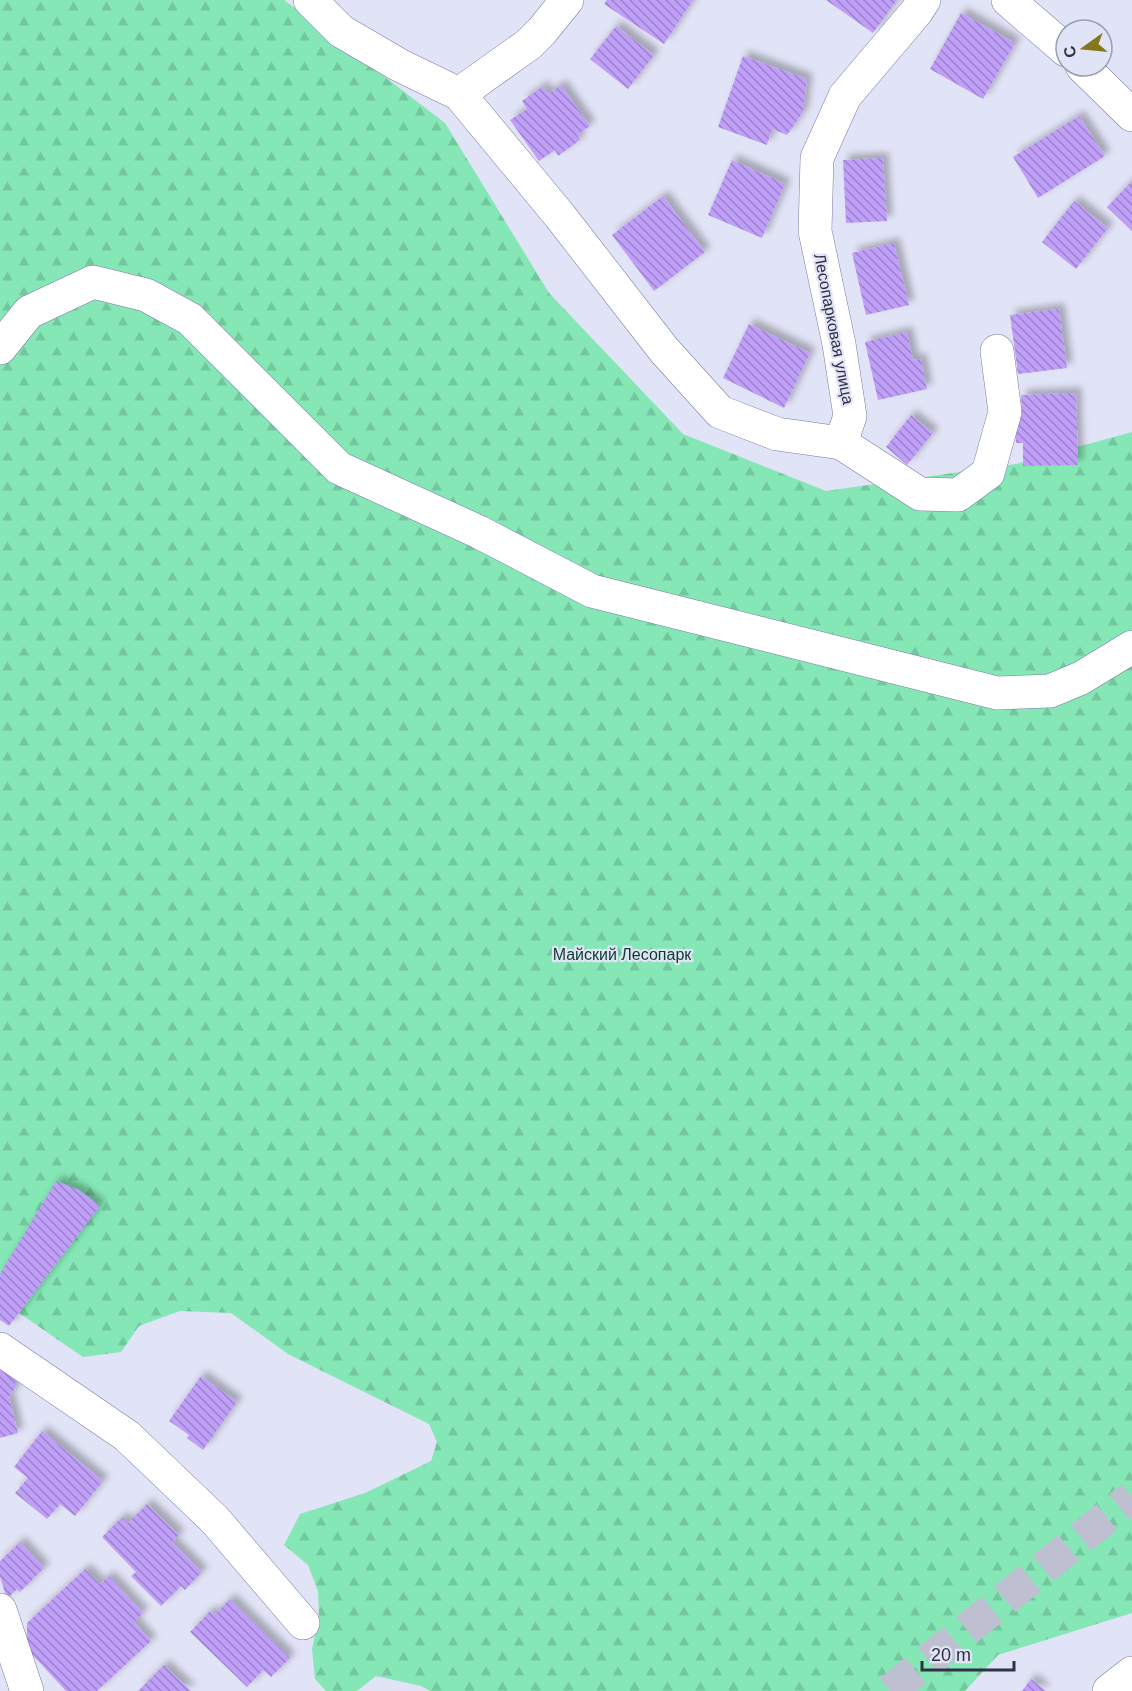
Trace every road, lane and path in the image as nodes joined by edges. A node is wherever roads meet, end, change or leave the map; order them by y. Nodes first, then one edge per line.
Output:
1 (310, 0) edge
2 (534, 0) edge
3 (567, 0) edge
4 (924, 0) edge
5 (1008, 0) edge
6 (543, 31) junction
7 (1054, 40) edge
8 (1094, 78) edge
9 (459, 94) junction
10 (1132, 115) edge
11 (0, 348) edge
12 (998, 351) dead end
13 (841, 442) junction
14 (1132, 647) edge
15 (0, 1349) edge
16 (0, 1610) edge
17 (303, 1623) dead end
18 (1132, 1673) edge
19 (27, 1691) edge
20 (1109, 1691) edge

1 - 9 street
2 - 6 street
3 - 6 street
4 - 13 street, Лесопарковая улица
5 - 7 street
6 - 9 street
8 - 10 street
9 - 13 street
11 - 14 street
12 - 13 street
15 - 17 street
16 - 19 street
18 - 20 street

